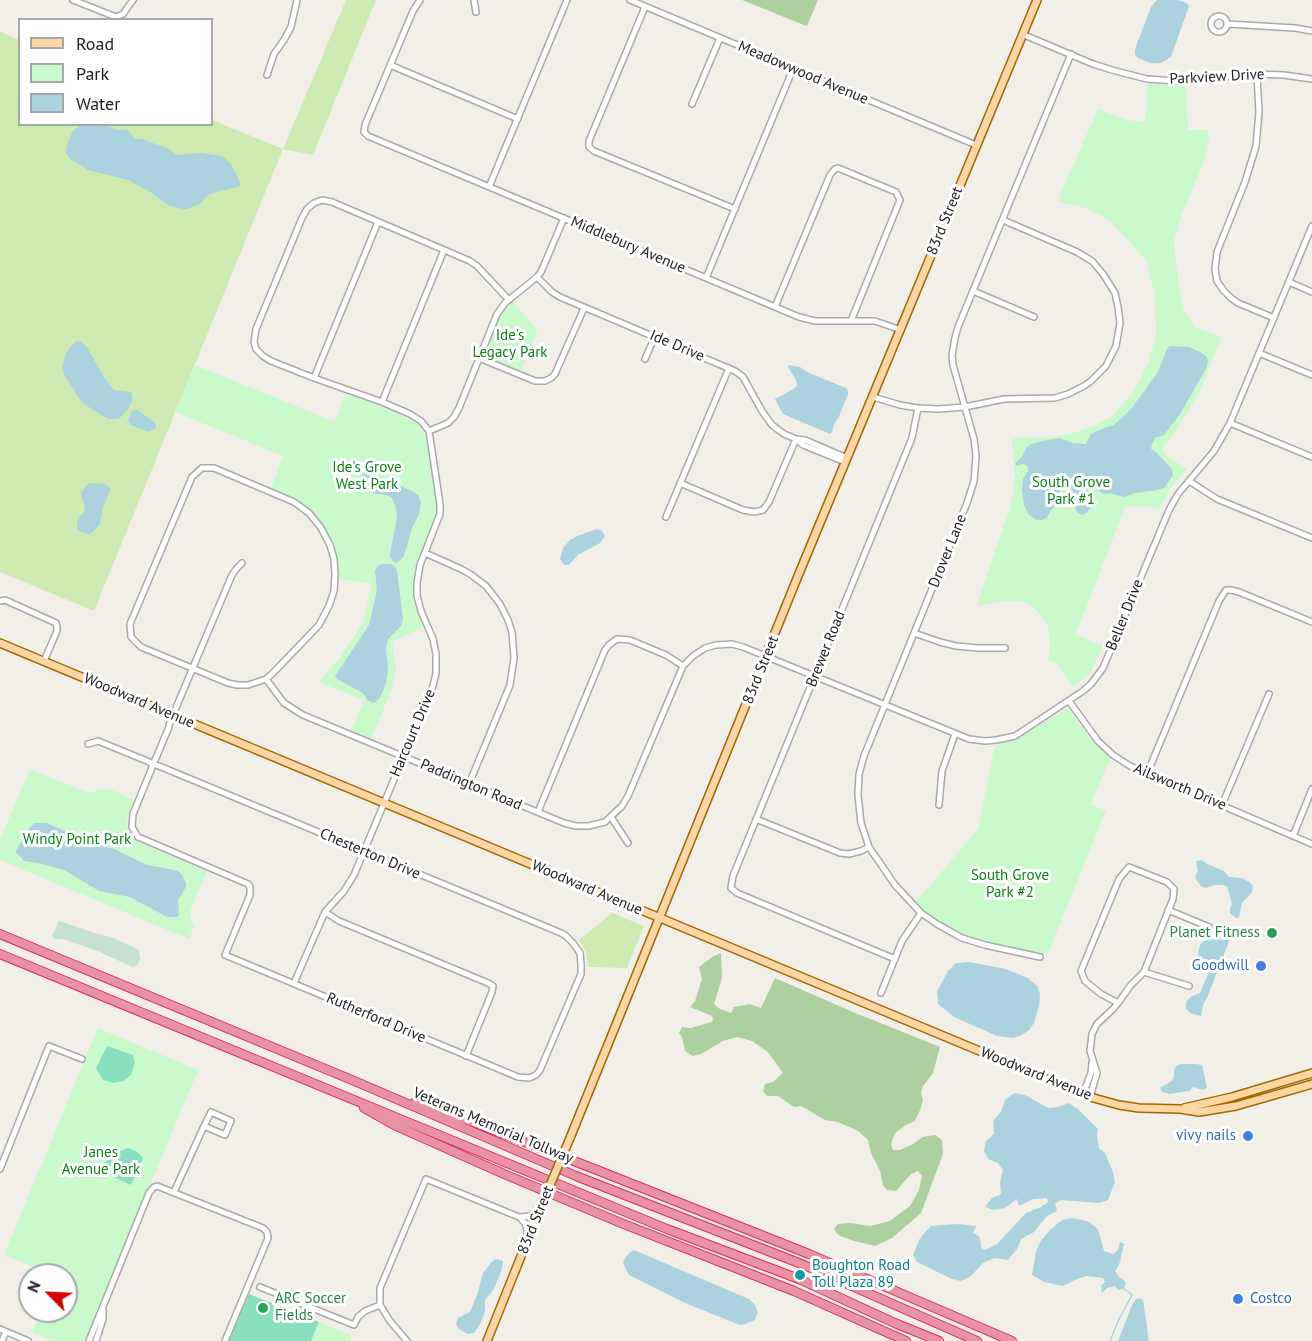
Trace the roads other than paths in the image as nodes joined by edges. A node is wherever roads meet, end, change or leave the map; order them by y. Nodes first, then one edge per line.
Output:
1 (73, 0) edge
2 (133, 0) edge
3 (297, 0) edge
4 (420, 0) edge
5 (474, 0) edge
6 (567, 0) edge
7 (630, 0) edge
8 (1037, 0) edge
9 (645, 7) junction
10 (476, 12) dead end
11 (1228, 24) dead end
12 (1312, 31) edge
13 (1022, 34) junction
14 (720, 38) junction
15 (1071, 54) junction
16 (390, 65) junction
17 (793, 69) junction
18 (1257, 74) junction
19 (267, 75) dead end
20 (1312, 79) edge
21 (692, 104) dead end
22 (518, 119) junction
23 (976, 145) junction
24 (489, 187) junction
25 (735, 209) junction
26 (564, 218) junction
27 (1002, 220) junction
28 (378, 222) junction
29 (1312, 226) edge
30 (444, 250) junction
31 (537, 277) junction
32 (706, 278) junction
33 (1289, 282) junction
34 (973, 291) junction
35 (1312, 292) edge
36 (508, 300) junction
37 (775, 307) junction
38 (584, 308) junction
39 (1034, 317) dead end
40 (1274, 318) junction
41 (850, 321) junction
42 (901, 330) junction
43 (655, 336) junction
44 (1259, 353) junction
45 (479, 358) junction
46 (645, 359) dead end
47 (729, 368) junction
48 (1312, 375) edge
49 (314, 378) junction
50 (873, 397) junction
51 (382, 402) junction
52 (965, 407) junction
53 (918, 408) junction
54 (1230, 423) junction
55 (429, 431) junction
56 (796, 439) junction
57 (1312, 457) edge
58 (846, 460) junction
59 (1189, 481) junction
60 (681, 483) junction
61 (666, 517) dead end
62 (1312, 538) edge
63 (425, 553) junction
64 (242, 563) dead end
65 (0, 601) edge
66 (1312, 622) edge
67 (914, 633) junction
68 (0, 643) edge
69 (1005, 648) dead end
70 (767, 656) junction
71 (44, 661) junction
72 (683, 666) junction
73 (193, 669) junction
74 (815, 676) junction
75 (266, 679) junction
76 (1269, 694) dead end
77 (1069, 701) junction
78 (885, 705) junction
79 (173, 715) junction
80 (955, 734) junction
81 (88, 744) dead end
82 (403, 756) junction
83 (153, 764) junction
84 (1147, 774) junction
85 (469, 784) junction
86 (1312, 789) edge
87 (384, 803) junction
88 (939, 805) dead end
89 (1222, 805) junction
90 (538, 812) junction
91 (611, 818) junction
92 (756, 819) junction
93 (1293, 836) junction
94 (628, 843) dead end
95 (1312, 844) edge
96 (869, 847) junction
97 (364, 851) junction
98 (1168, 910) junction
99 (325, 912) junction
100 (921, 913) junction
101 (658, 917) junction
102 (1209, 927) dead end
103 (0, 934) edge
104 (0, 954) edge
105 (1040, 957) dead end
106 (895, 959) junction
107 (1144, 972) junction
108 (294, 983) junction
109 (1189, 986) dead end
110 (881, 993) dead end
111 (1118, 1003) junction
112 (466, 1056) junction
113 (82, 1059) dead end
114 (1312, 1073) edge
115 (529, 1078) joint
116 (352, 1080) junction
117 (1312, 1084) edge
118 (333, 1092) junction
119 (1086, 1096) junction
120 (1180, 1109) junction
121 (204, 1126) junction
122 (0, 1169) edge
123 (174, 1192) junction
124 (541, 1207) junction
125 (519, 1217) junction
126 (526, 1243) junction
127 (260, 1287) dead end
128 (103, 1305) junction
129 (380, 1305) junction
130 (3, 1330) edge
131 (2, 1341) edge
132 (28, 1341) edge
133 (88, 1341) edge
134 (96, 1341) edge
135 (225, 1341) edge
136 (407, 1341) edge
137 (487, 1341) edge
138 (906, 1341) edge
139 (939, 1341) edge
140 (976, 1341) edge
141 (1012, 1341) edge

1 - 2 street
3 - 19 street
4 - 16 street
5 - 10 street
6 - 22 street
7 - 9 street, Meadowwood Avenue
8 - 13 main road, 83rd Street
9 - 14 street, Meadowwood Avenue
9 - 25 street
11 - 12 street
13 - 15 street, Parkview Drive
13 - 23 main road, 83rd Street
14 - 17 street, Meadowwood Avenue
14 - 21 street
15 - 18 street, Parkview Drive
15 - 27 street, Drover Lane
16 - 22 street
16 - 24 street, Middlebury Avenue
17 - 23 street, Meadowwood Avenue
17 - 25 street
18 - 20 street, Parkview Drive
18 - 40 street
22 - 24 street
23 - 42 main road, 83rd Street
24 - 26 street, Middlebury Avenue
25 - 32 street
26 - 31 street
26 - 32 street, Middlebury Avenue
27 - 34 street, Drover Lane
27 - 52 street
28 - 30 street
28 - 49 street
28 - 49 street
29 - 33 street, Beller Drive
30 - 36 street
30 - 51 street
31 - 36 street
31 - 38 street, Ide Drive
32 - 37 street, Middlebury Avenue
33 - 35 street
33 - 40 street, Beller Drive
34 - 39 street
34 - 52 street, Drover Lane
36 - 45 street
37 - 41 street, Middlebury Avenue
37 - 41 street
38 - 43 street, Ide Drive
38 - 45 street
40 - 44 street, Beller Drive
41 - 42 street, Middlebury Avenue
42 - 50 main road, 83rd Street
43 - 46 street
43 - 47 street, Ide Drive
44 - 48 street
44 - 54 street, Beller Drive
45 - 55 street
47 - 56 street, Ide Drive
47 - 60 street
49 - 51 street
50 - 53 street
50 - 58 main road, 83rd Street
51 - 55 street
52 - 53 street
52 - 67 street, Drover Lane
53 - 74 street, Brewer Road
54 - 57 street
54 - 59 street, Beller Drive
55 - 63 street, Harcourt Drive
56 - 58 street, Ide Drive
56 - 60 street
58 - 70 main road, 83rd Street
59 - 62 street
59 - 77 street, Beller Drive
60 - 61 street
63 - 82 street, Harcourt Drive
63 - 85 street
64 - 73 street
65 - 71 street
66 - 84 street
67 - 69 street
67 - 78 street, Drover Lane
68 - 71 main road, Woodward Avenue
70 - 72 street, Beller Drive
70 - 74 street, Beller Drive
70 - 101 main road, 83rd Street
71 - 79 main road, Woodward Avenue
72 - 90 street
72 - 91 street
73 - 75 street
73 - 75 street
73 - 79 street
74 - 78 street, Beller Drive
74 - 92 street, Brewer Road
75 - 82 street, Paddington Road
76 - 89 street
77 - 80 street, Beller Drive
77 - 84 street, Ailsworth Drive
78 - 80 street, Beller Drive
78 - 96 street, Drover Lane
79 - 83 street
79 - 87 main road, Woodward Avenue
80 - 88 street
81 - 83 street, Chesterton Drive
82 - 85 street, Paddington Road
82 - 87 street, Harcourt Drive
83 - 97 street, Chesterton Drive
83 - 108 street, Rutherford Drive
84 - 89 street, Ailsworth Drive
85 - 90 street, Paddington Road
86 - 93 street
87 - 97 street, Harcourt Drive
87 - 101 main road, Woodward Avenue
89 - 93 street, Ailsworth Drive
90 - 91 street, Paddington Road
91 - 94 street
92 - 96 street
92 - 106 street, Brewer Road
93 - 95 street, Ailsworth Drive
96 - 100 street, Drover Lane
97 - 99 street, Harcourt Drive
97 - 115 street, Chesterton Drive
98 - 102 street
98 - 107 street
98 - 111 street
99 - 108 street, Harcourt Drive
99 - 112 street
100 - 105 street, Drover Lane
100 - 106 street
101 - 119 main road, Woodward Avenue
101 - 124 main road, 83rd Street, bridge
103 - 116 highway, Veterans Memorial Tollway
104 - 118 highway, Veterans Memorial Tollway
106 - 110 street
107 - 109 street
107 - 111 street
108 - 112 street, Rutherford Drive
111 - 119 street
112 - 115 street, Rutherford Drive
113 - 122 street
114 - 120 main road, Woodward Avenue
116 - 140 highway, Veterans Memorial Tollway
116 - 141 highway
117 - 120 main road, Woodward Avenue
118 - 138 highway
118 - 139 highway, Veterans Memorial Tollway
119 - 120 main road, Woodward Avenue
121 - 121 street
121 - 123 street
123 - 128 street
123 - 135 street
124 - 125 street
124 - 126 main road, 83rd Street
125 - 126 street
125 - 129 street
126 - 137 main road, 83rd Street
127 - 129 street
128 - 133 street
128 - 134 street
129 - 136 street
130 - 131 street
130 - 132 street

